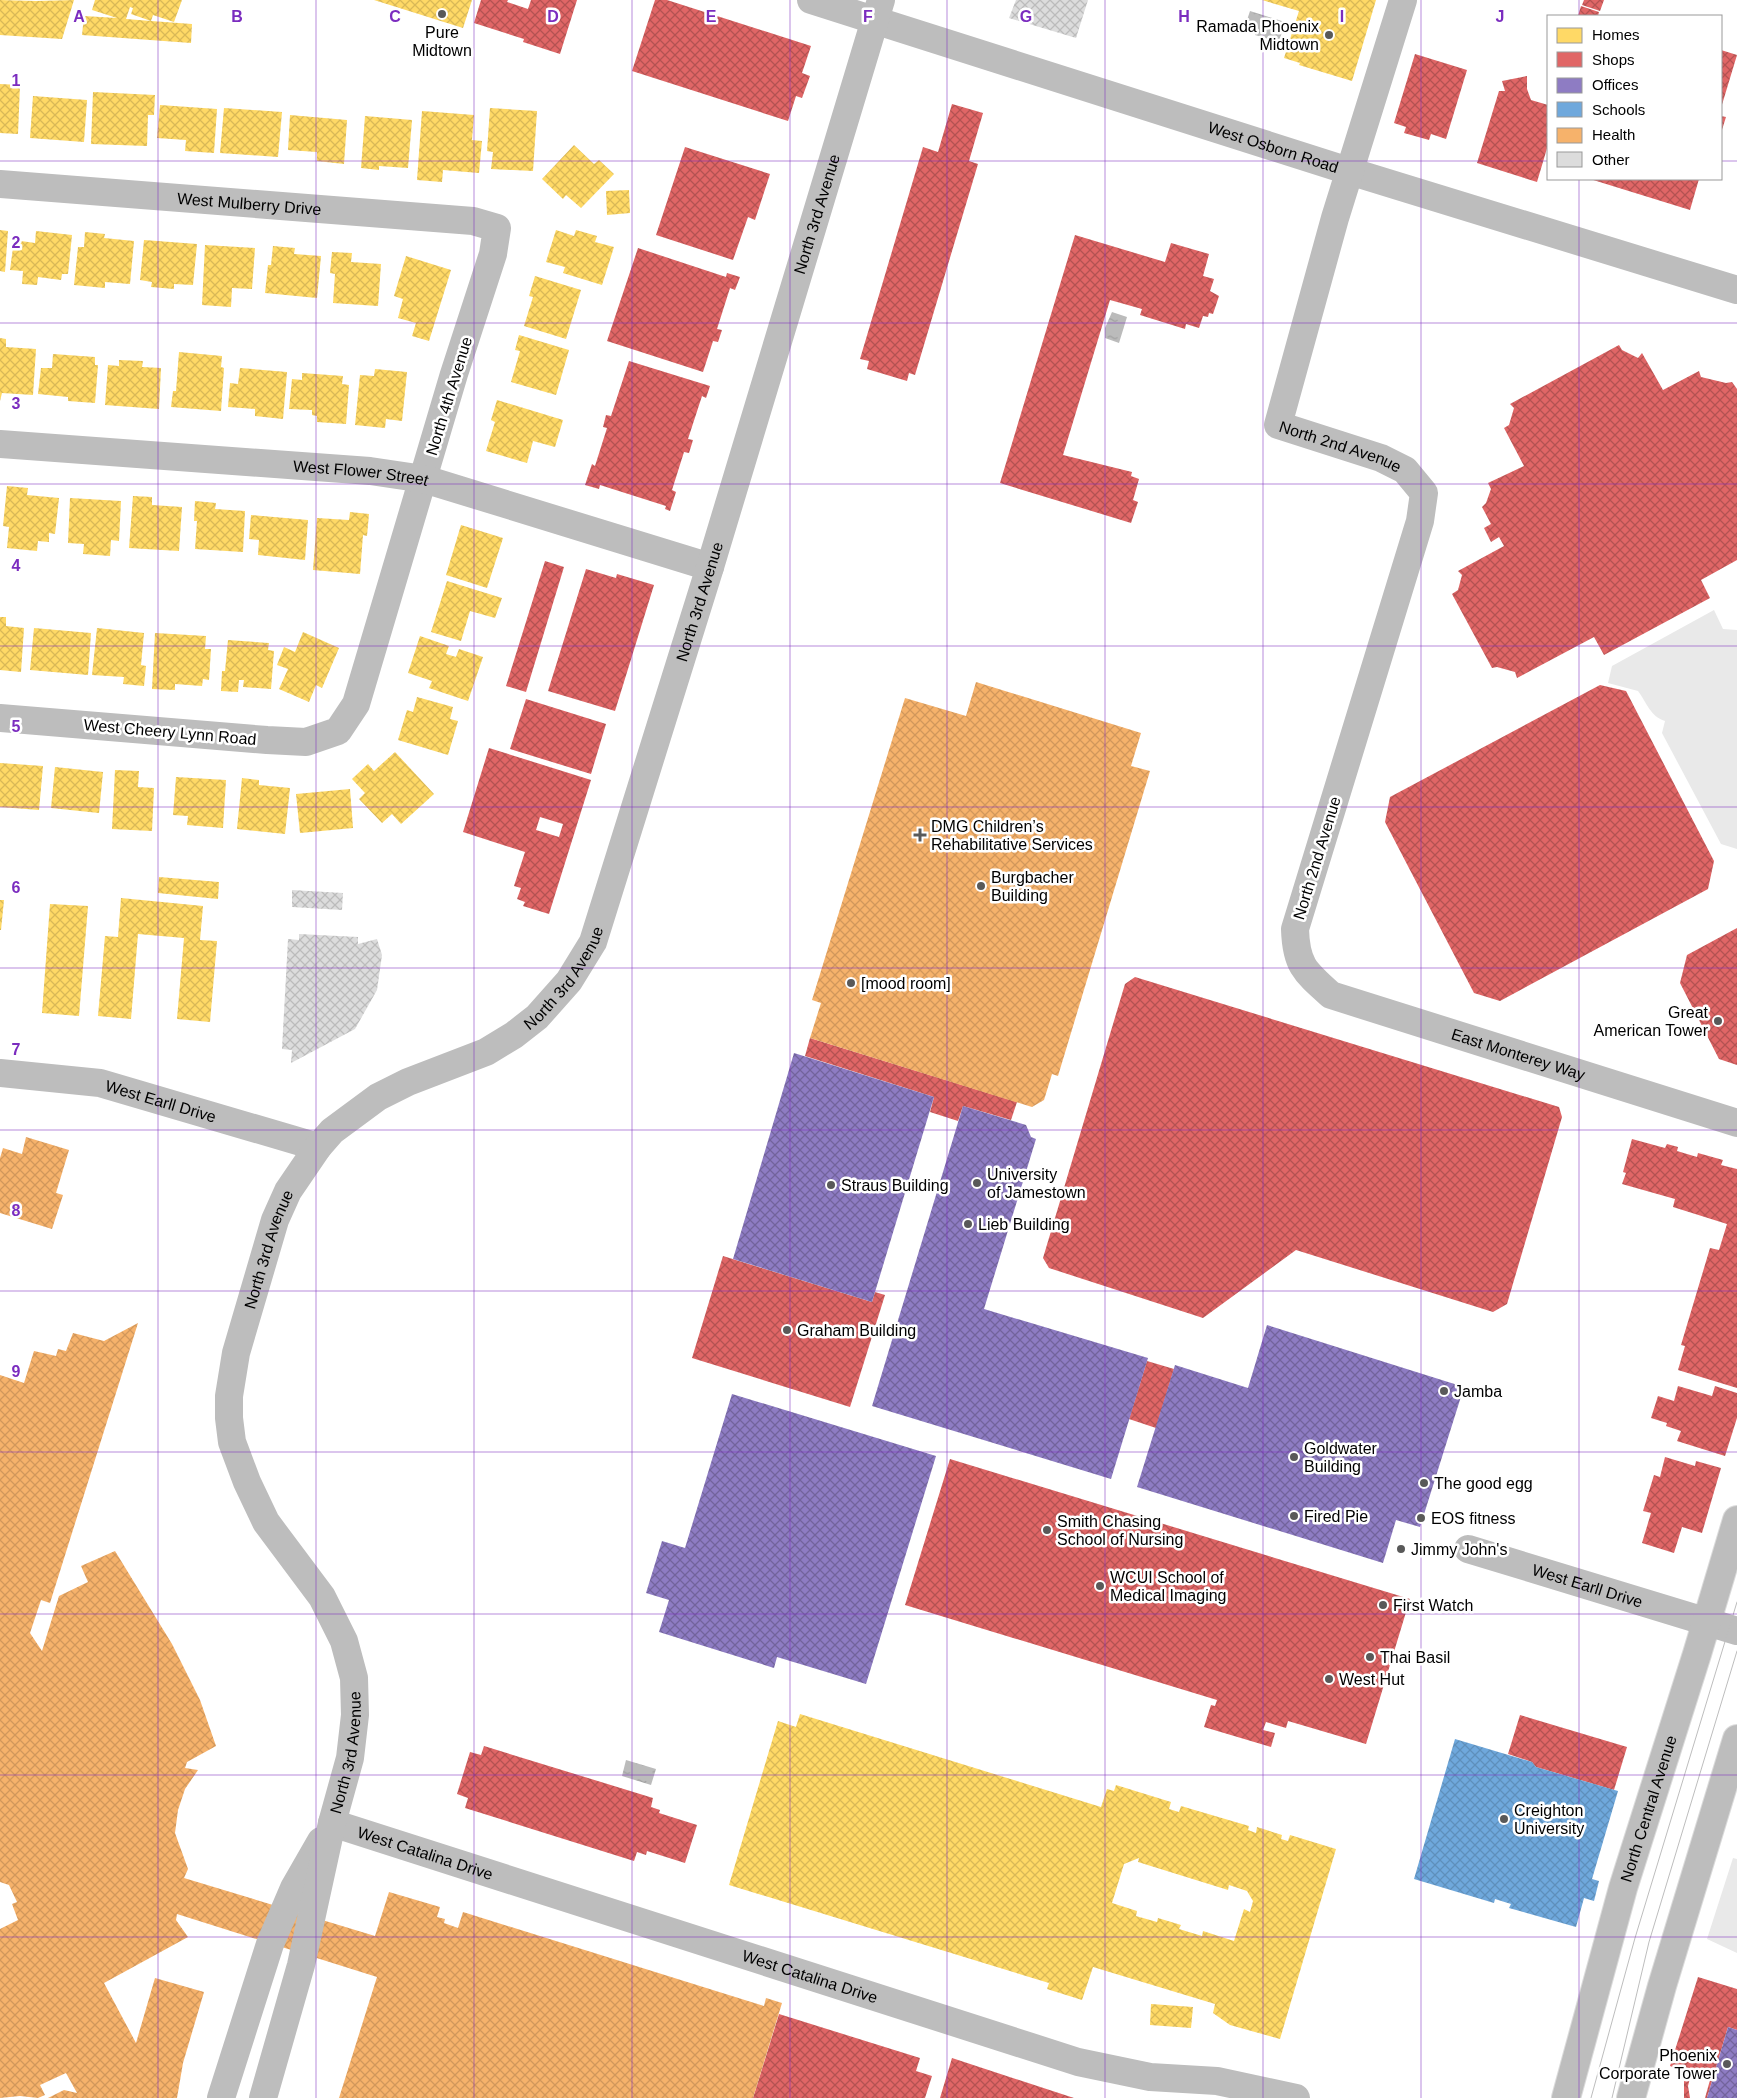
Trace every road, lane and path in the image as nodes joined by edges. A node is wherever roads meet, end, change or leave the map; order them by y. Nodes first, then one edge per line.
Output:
1 (811, 0) edge
2 (1403, 0) edge
3 (878, 10) edge
4 (1349, 172) junction
5 (0, 184) edge
6 (498, 228) joint
7 (1737, 290) edge
8 (0, 444) edge
9 (424, 479) junction
10 (710, 567) junction
11 (0, 718) edge
12 (338, 732) joint
13 (1305, 972) joint
14 (0, 1073) edge
15 (1737, 1123) edge
16 (318, 1147) junction
17 (1737, 1520) edge
18 (1468, 1549) dead end
19 (1706, 1622) junction
20 (1737, 1631) edge
21 (1737, 1739) edge
22 (332, 1822) junction
23 (1577, 2056) junction
24 (1215, 2090) edge
25 (220, 2098) edge
26 (262, 2098) edge
27 (1296, 2098) edge
28 (1566, 2098) edge
29 (1583, 2098) edge
30 (1631, 2098) edge

1 - 3 street, West Osborn Road
2 - 4 street, North 2nd Avenue
3 - 4 street, West Osborn Road
3 - 10 street, North 3rd Avenue
4 - 7 street, West Osborn Road
4 - 13 street, North 2nd Avenue
5 - 6 street, West Mulberry Drive
6 - 9 street, North 4th Avenue
8 - 9 street, West Flower Street
9 - 10 street, West Flower Street
9 - 12 street, North 4th Avenue
10 - 16 street, North 3rd Avenue
11 - 12 street, West Cheery Lynn Road
13 - 15 street, East Monterey Way
14 - 16 street, West Earll Drive
16 - 22 street, North 3rd Avenue
17 - 19 street, North Central Avenue
18 - 19 street, West Earll Drive
19 - 20 street, West Earll Drive
19 - 23 street, North Central Avenue
21 - 30 street
22 - 24 street, West Catalina Drive
22 - 25 street, North 3rd Avenue
22 - 26 street, North 3rd Avenue
23 - 28 street, North Central Avenue
23 - 29 street
24 - 27 street, West Catalina Drive

